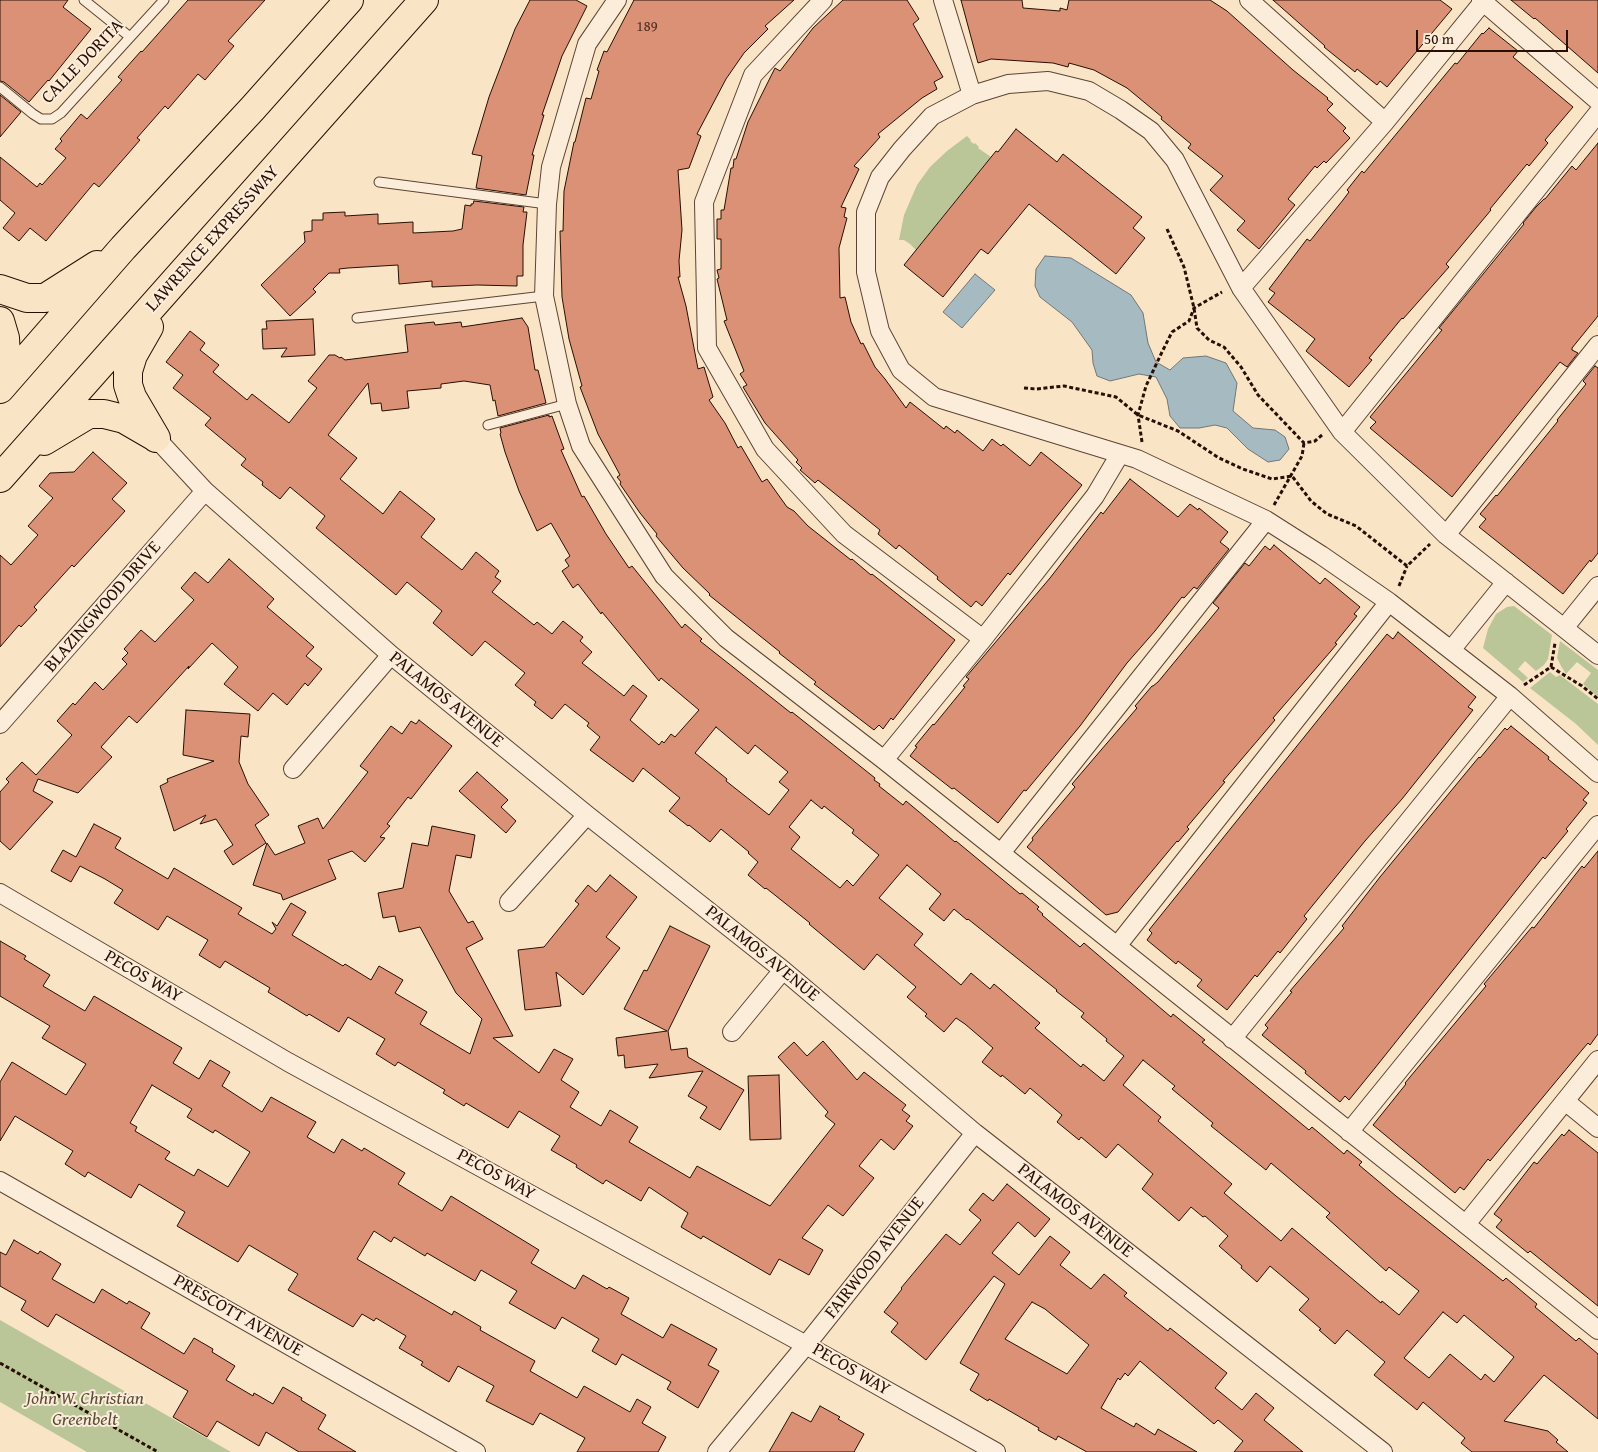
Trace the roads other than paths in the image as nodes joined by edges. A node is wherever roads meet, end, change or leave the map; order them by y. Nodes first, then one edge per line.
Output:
1 (84, 0) edge
2 (164, 0) edge
3 (349, 0) edge
4 (424, 0) edge
5 (617, 0) edge
6 (823, 0) edge
7 (943, 0) edge
8 (1249, 0) edge
9 (1482, 1) edge
10 (130, 37) junction
11 (0, 87) edge
12 (972, 95) junction
13 (1598, 101) edge
14 (1598, 113) edge
15 (1385, 122) junction
16 (379, 182) dead end
17 (547, 204) junction
18 (123, 248) junction
19 (174, 283) junction
20 (1239, 285) junction
21 (0, 289) edge
22 (544, 296) junction
23 (356, 318) dead end
24 (2, 331) edge
25 (1598, 344) edge
26 (0, 371) edge
27 (0, 389) edge
28 (567, 404) junction
29 (488, 425) dead end
30 (1338, 427) junction
31 (156, 438) junction
32 (19, 456) junction
33 (1128, 457) junction
34 (0, 478) edge
35 (205, 491) junction
36 (1266, 520) junction
37 (1445, 533) junction
38 (1506, 582) junction
39 (1598, 586) edge
40 (1389, 602) junction
41 (1564, 628) junction
42 (983, 639) junction
43 (1451, 650) junction
44 (390, 655) junction
45 (1598, 655) edge
46 (1510, 696) junction
47 (0, 724) edge
48 (884, 760) junction
49 (293, 769) dead end
50 (1598, 772) edge
51 (587, 815) junction
52 (1598, 826) edge
53 (1001, 853) junction
54 (0, 893) edge
55 (509, 902) dead end
56 (1117, 946) junction
57 (782, 970) junction
58 (732, 1032) dead end
59 (1232, 1039) junction
60 (1598, 1060) edge
61 (1565, 1102) junction
62 (1598, 1128) edge
63 (1349, 1132) junction
64 (975, 1133) junction
65 (0, 1181) edge
66 (1466, 1224) junction
67 (1598, 1330) edge
68 (806, 1345) junction
69 (476, 1452) edge
70 (717, 1452) edge
71 (996, 1452) edge
72 (1384, 1452) edge

1 - 10 lane
2 - 10 lane, CALLE DORITA
3 - 18 highway
4 - 19 highway, LAWRENCE EXPRESSWAY
5 - 17 street
6 - 42 street
7 - 12 street
8 - 15 street
9 - 13 street
9 - 15 street
10 - 11 lane, CALLE DORITA
12 - 20 street
12 - 33 street
14 - 30 street
15 - 20 street
16 - 17 lane
17 - 22 street
18 - 21 highway
18 - 27 highway
19 - 31 highway
19 - 32 highway, LAWRENCE EXPRESSWAY
20 - 30 street
22 - 23 lane
22 - 28 street
24 - 26 highway
25 - 37 street
28 - 29 lane
28 - 48 street
30 - 37 street
31 - 32 highway
31 - 35 street, PALAMOS AVENUE
32 - 34 highway, LAWRENCE EXPRESSWAY
33 - 36 street
33 - 42 street
35 - 44 street, PALAMOS AVENUE
35 - 47 street, BLAZINGWOOD DRIVE
36 - 40 street
36 - 53 street
37 - 38 street
38 - 41 street
38 - 43 street
39 - 41 street
40 - 43 street
40 - 56 street
41 - 45 street
42 - 48 street
43 - 46 street
44 - 49 street
44 - 51 street, PALAMOS AVENUE
46 - 50 street
46 - 59 street
48 - 53 street
51 - 55 street
51 - 57 street, PALAMOS AVENUE
52 - 63 street
53 - 56 street
54 - 68 street, PECOS WAY
56 - 59 street
57 - 58 street
57 - 64 street, PALAMOS AVENUE
59 - 63 street
60 - 61 street
61 - 62 street
61 - 66 street
63 - 66 street
64 - 68 street, FAIRWOOD AVENUE
64 - 72 street, PALAMOS AVENUE
65 - 69 street, PRESCOTT AVENUE
66 - 67 street
68 - 70 street, FAIRWOOD AVENUE
68 - 71 street, PECOS WAY

